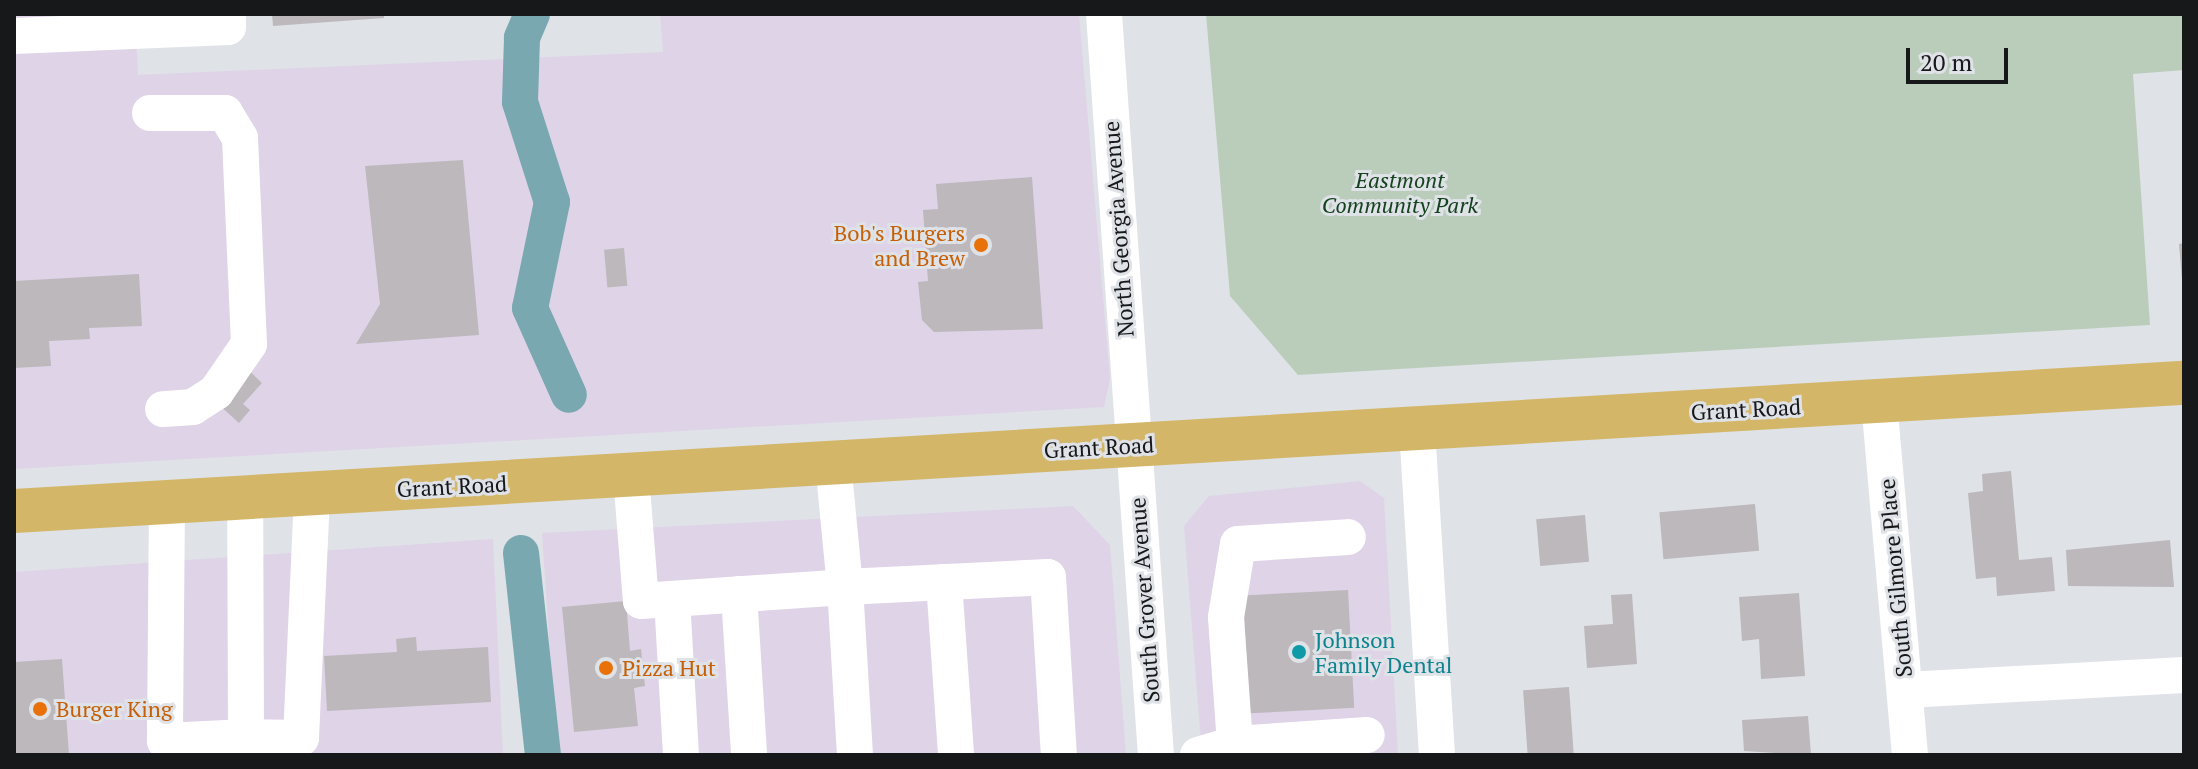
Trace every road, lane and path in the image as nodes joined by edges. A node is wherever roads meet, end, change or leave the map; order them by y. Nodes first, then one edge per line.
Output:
1 (228, 14) edge
2 (1104, 14) edge
3 (147, 22) edge
4 (14, 36) edge
5 (150, 113) dead end
6 (2184, 383) edge
7 (1879, 401) junction
8 (163, 409) dead end
9 (1417, 428) junction
10 (1132, 445) junction
11 (833, 463) junction
12 (631, 475) junction
13 (312, 494) junction
14 (245, 498) junction
15 (167, 502) junction
16 (14, 511) edge
17 (1348, 537) dead end
18 (944, 582) junction
19 (845, 587) junction
20 (739, 594) junction
21 (672, 599) junction
22 (2184, 675) edge
23 (1906, 690) junction
24 (1367, 735) dead end
25 (246, 737) junction
26 (1235, 744) junction
27 (302, 746) edge
28 (681, 755) edge
29 (749, 755) edge
30 (855, 755) edge
31 (956, 755) edge
32 (1059, 755) edge
33 (1156, 755) edge
34 (1198, 755) edge
35 (1437, 755) edge
36 (1910, 755) edge

1 - 3 street
2 - 10 street, North Georgia Avenue
3 - 4 street
5 - 8 street
6 - 7 main road, Grant Road
7 - 9 main road, Grant Road
7 - 23 street, South Gilmore Place
9 - 10 main road, Grant Road
9 - 35 street
10 - 11 main road, Grant Road
10 - 33 street, South Grover Avenue
11 - 12 main road, Grant Road
11 - 19 street
12 - 13 main road, Grant Road
12 - 21 street
13 - 14 main road, Grant Road
13 - 27 street
14 - 15 main road, Grant Road
14 - 25 street
15 - 16 main road, Grant Road
15 - 25 street
17 - 26 street
18 - 19 street
18 - 31 street
18 - 32 street
19 - 20 street
19 - 30 street
20 - 21 street
20 - 29 street
21 - 28 street
22 - 23 street
23 - 36 street, South Gilmore Place
24 - 26 street
25 - 27 street
26 - 34 street

